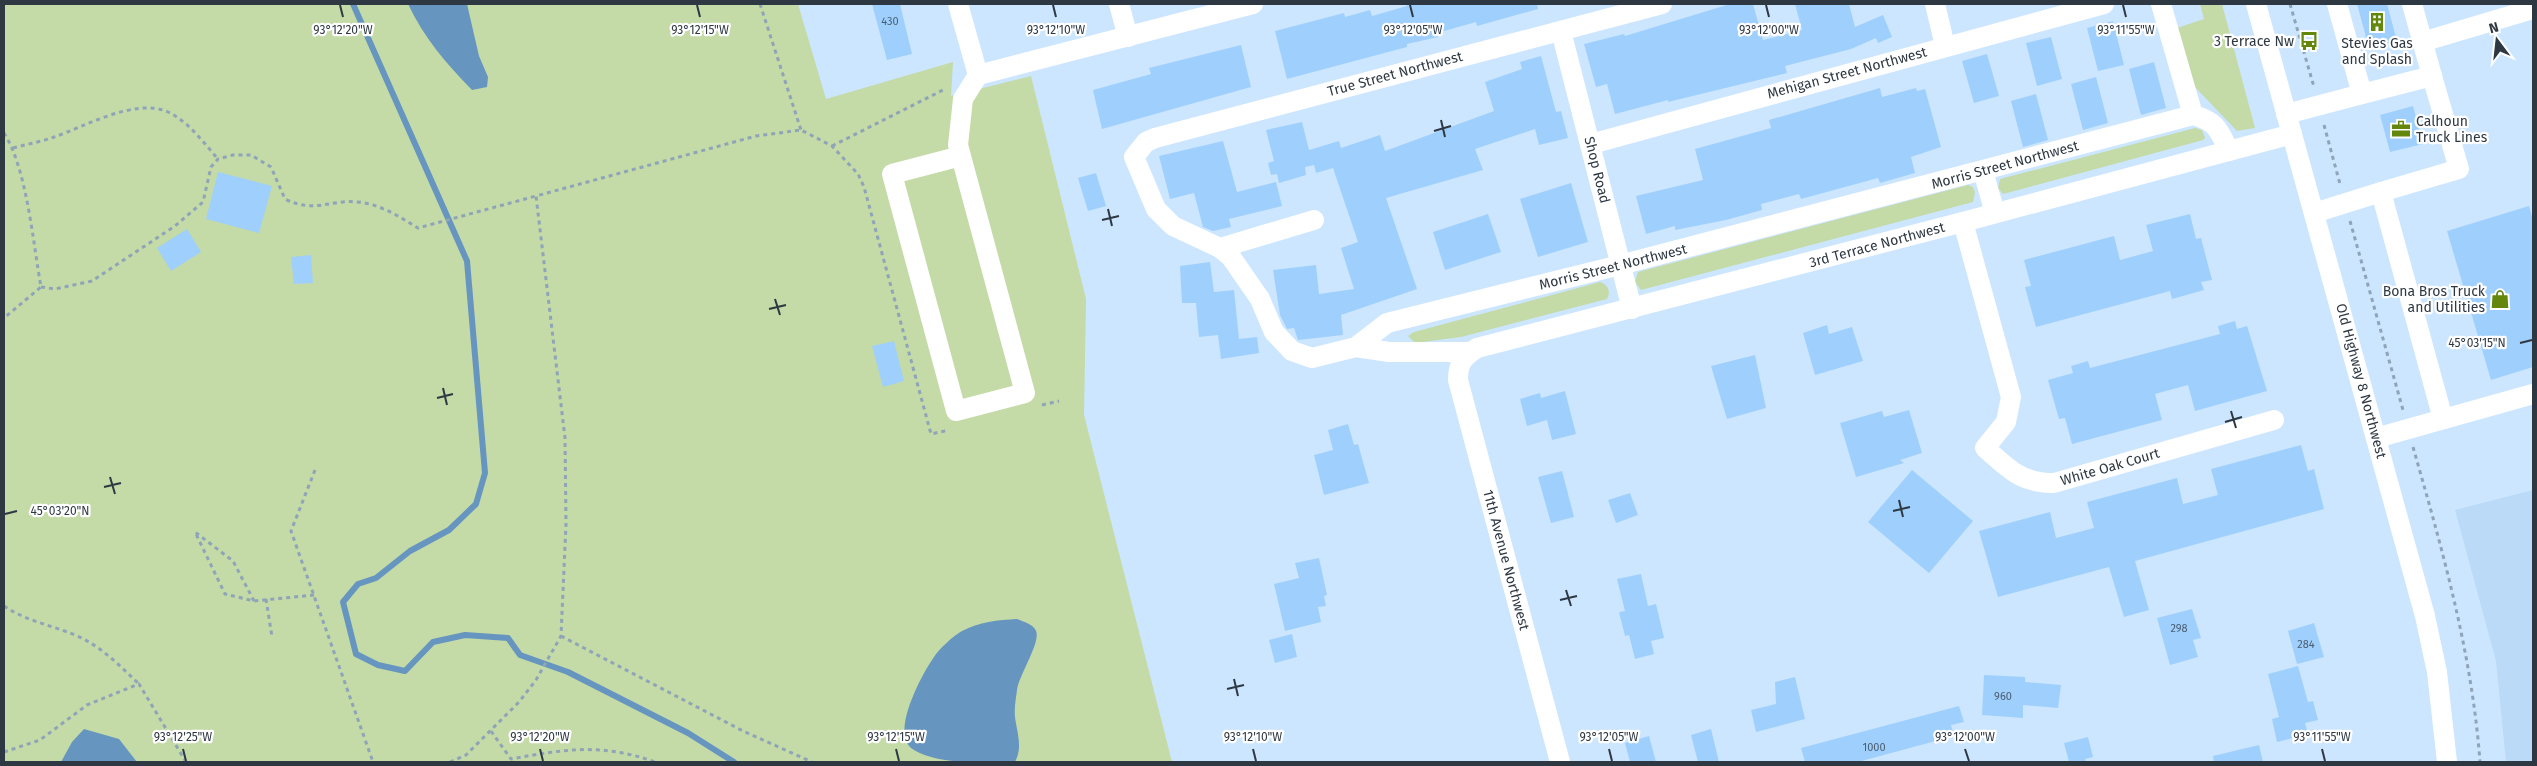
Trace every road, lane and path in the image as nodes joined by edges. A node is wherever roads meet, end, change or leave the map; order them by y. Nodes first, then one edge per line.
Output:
1 (760, 4) edge
2 (958, 4) edge
3 (1119, 4) edge
4 (1253, 4) edge
5 (1662, 4) edge
6 (1935, 4) edge
7 (2104, 4) edge
8 (2161, 4) edge
9 (2290, 4) edge
10 (2338, 4) edge
11 (2412, 4) edge
12 (2260, 5) edge
13 (2533, 9) edge
14 (1561, 31) junction
15 (1128, 37) junction
16 (2422, 42) junction
17 (1945, 46) junction
18 (978, 75) junction
19 (2432, 76) junction
20 (948, 87) dead end
21 (2362, 94) junction
22 (2319, 105) junction
23 (2286, 114) junction
24 (2193, 115) junction
25 (4, 134) edge
26 (2292, 134) junction
27 (1591, 144) junction
28 (832, 146) dead end
29 (14, 148) junction
30 (2230, 151) junction
31 (960, 156) junction
32 (1134, 157) joint
33 (218, 159) junction
34 (1982, 171) junction
35 (2381, 192) junction
36 (536, 196) junction
37 (2345, 202) junction
38 (2314, 213) junction
39 (1995, 214) junction
40 (1314, 220) dead end
41 (1964, 222) junction
42 (1220, 248) junction
43 (1620, 265) junction
44 (41, 287) junction
45 (1632, 309) junction
46 (4, 318) edge
47 (1356, 347) junction
48 (1467, 355) junction
49 (2533, 394) edge
50 (2442, 419) junction
51 (2274, 420) dead end
52 (2408, 429) junction
53 (2376, 438) junction
54 (315, 470) dead end
55 (314, 595) junction
56 (266, 599) junction
57 (254, 601) junction
58 (4, 606) edge
59 (561, 636) junction
60 (272, 637) dead end
61 (139, 684) junction
62 (491, 731) junction
63 (4, 752) edge
64 (512, 760) edge
65 (186, 762) edge
66 (373, 762) edge
67 (450, 762) edge
68 (655, 762) edge
69 (812, 762) edge
70 (1560, 762) edge
71 (2447, 762) edge
72 (2480, 762) edge

1 - 36 path
2 - 18 street
3 - 15 street
4 - 15 street
5 - 14 street, True Street Northwest
6 - 17 street
7 - 17 street, Mehigan Street Northwest
8 - 24 street
9 - 22 path
10 - 21 street
11 - 16 street
12 - 23 street, Old Highway 8 Northwest
13 - 16 street
14 - 27 street, Shop Road
14 - 32 street, True Street Northwest
15 - 18 street
16 - 19 street
17 - 27 street, Mehigan Street Northwest
18 - 31 street
19 - 21 street
19 - 35 street
20 - 28 path
21 - 22 street
22 - 23 street
22 - 37 path
23 - 26 street, Old Highway 8 Northwest
24 - 30 street
24 - 34 street, Morris Street Northwest
25 - 29 path
26 - 30 street, 3rd Terrace Northwest
26 - 38 street, Old Highway 8 Northwest
27 - 43 street, Shop Road
29 - 33 path
29 - 44 path
30 - 39 street, 3rd Terrace Northwest
31 - 31 street
32 - 42 street, Morris Street Northwest
33 - 36 path
33 - 44 path
34 - 39 street
34 - 43 street, Morris Street Northwest
35 - 37 street
35 - 50 street
36 - 59 path
37 - 38 street
37 - 52 path
38 - 53 street, Old Highway 8 Northwest
39 - 41 street, 3rd Terrace Northwest
40 - 42 street
41 - 45 street, 3rd Terrace Northwest
41 - 51 street, White Oak Court
42 - 47 street, Morris Street Northwest
43 - 45 street, Shop Road
43 - 47 street, Morris Street Northwest
44 - 46 path
45 - 48 street, 3rd Terrace Northwest
47 - 48 street, 3rd Terrace Northwest
48 - 70 street, 11th Avenue Northwest
49 - 50 street
50 - 52 street
52 - 53 street
52 - 72 path
53 - 71 street, Old Highway 8 Northwest
54 - 55 path
55 - 56 path
55 - 66 path
56 - 57 path
56 - 60 path
57 - 57 path
58 - 61 path
59 - 62 path
59 - 69 path
61 - 63 path
61 - 65 path
62 - 64 path
62 - 67 path
64 - 68 path

